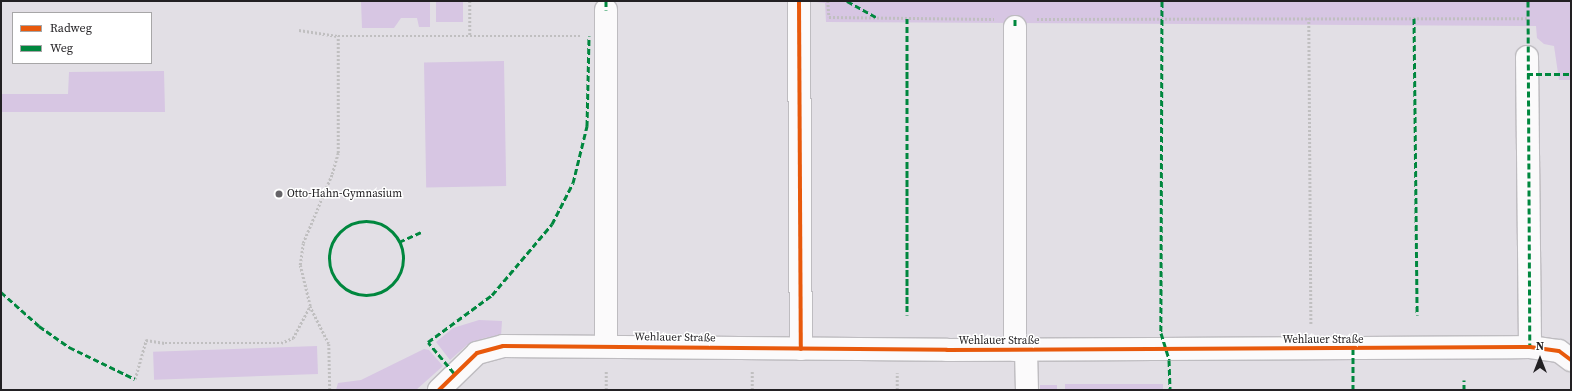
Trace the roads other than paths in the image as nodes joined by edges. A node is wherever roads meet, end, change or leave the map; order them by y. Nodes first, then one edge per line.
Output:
1 (799, 2) dead end
2 (606, 10) dead end
3 (1015, 22) road end
4 (1527, 57) dead end
5 (606, 346) junction
6 (1530, 347) junction
7 (801, 349) junction
8 (1021, 350) junction
9 (1571, 359) edge
10 (439, 390) edge
11 (1027, 390) edge

1 - 7 street
2 - 5 street
3 - 8 street
4 - 6 street
5 - 7 street, Wehlauer Straße
5 - 10 street, Wehlauer Straße
6 - 8 street, Wehlauer Straße
6 - 9 street, Wehlauer Straße
7 - 8 street, Wehlauer Straße
8 - 11 street

